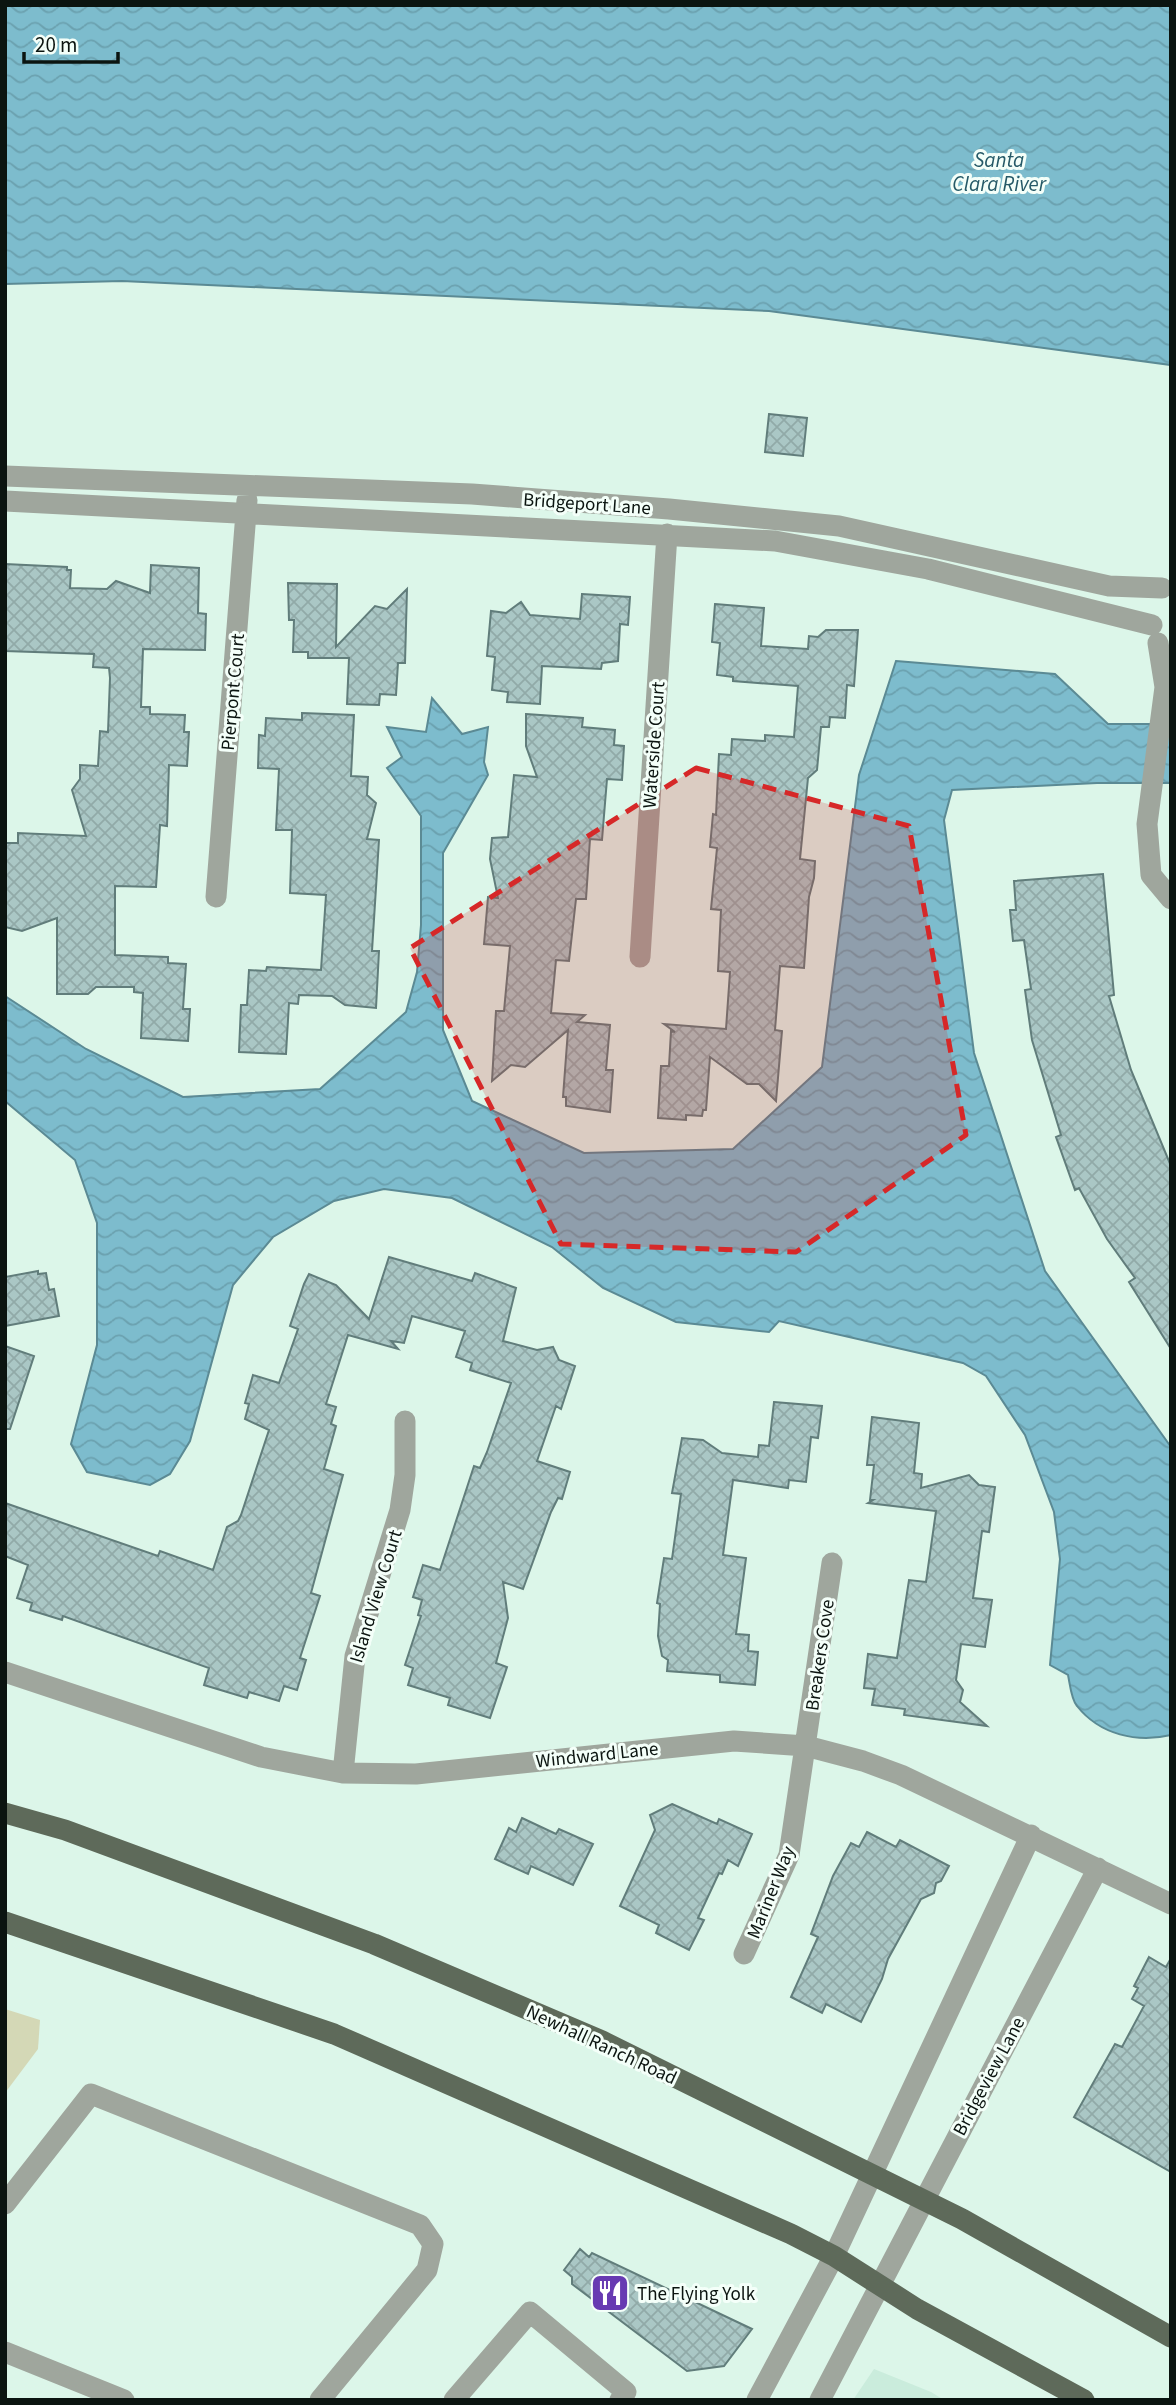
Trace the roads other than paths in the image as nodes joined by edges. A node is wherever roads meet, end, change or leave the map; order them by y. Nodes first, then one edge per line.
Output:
1 (5, 476) edge
2 (247, 488) junction
3 (5, 501) edge
4 (247, 515) junction
5 (667, 534) junction
6 (1166, 584) edge
7 (1160, 641) edge
8 (1162, 772) edge
9 (216, 897) dead end
10 (1171, 898) edge
11 (640, 957) dead end
12 (405, 1420) dead end
13 (832, 1563) dead end
14 (5, 1672) edge
15 (806, 1746) junction
16 (343, 1773) junction
17 (5, 1813) edge
18 (1031, 1835) junction
19 (1098, 1868) junction
20 (1171, 1904) edge
21 (5, 1922) edge
22 (744, 1954) dead end
23 (871, 2173) junction
24 (923, 2200) junction
25 (5, 2204) edge
26 (834, 2256) junction
27 (882, 2286) junction
28 (1171, 2337) edge
29 (5, 2352) edge
30 (124, 2400) edge
31 (320, 2400) edge
32 (454, 2400) edge
33 (620, 2400) edge
34 (757, 2400) edge
35 (820, 2400) edge
36 (1084, 2400) edge

1 - 2 street, Bridgeport Lane
2 - 4 street, Pierpont Court
2 - 6 street, Bridgeport Lane
3 - 4 street, Bridgeport Lane
4 - 5 street, Bridgeport Lane
4 - 9 street, Pierpont Court
5 - 7 street, Bridgeport Lane
5 - 11 street, Waterside Court
6 - 7 street, Bridgeport Lane
7 - 8 street
8 - 10 street
12 - 16 street, Island View Court
13 - 15 street, Breakers Cove
14 - 16 street, Windward Lane
15 - 16 street, Windward Lane
15 - 18 street, Windward Lane
15 - 22 street, Mariner Way
17 - 23 main road, Newhall Ranch Road
18 - 19 street, Windward Lane
18 - 23 street
19 - 20 street, Windward Lane
19 - 24 street, Bridgeview Lane
21 - 26 main road
23 - 24 main road, Newhall Ranch Road
23 - 26 street
24 - 27 street, Bridgeview Lane
24 - 28 main road, Newhall Ranch Road
25 - 31 street
26 - 27 main road
26 - 34 street
27 - 35 street, Bridgeview Lane
27 - 36 main road
29 - 30 street
32 - 33 street

